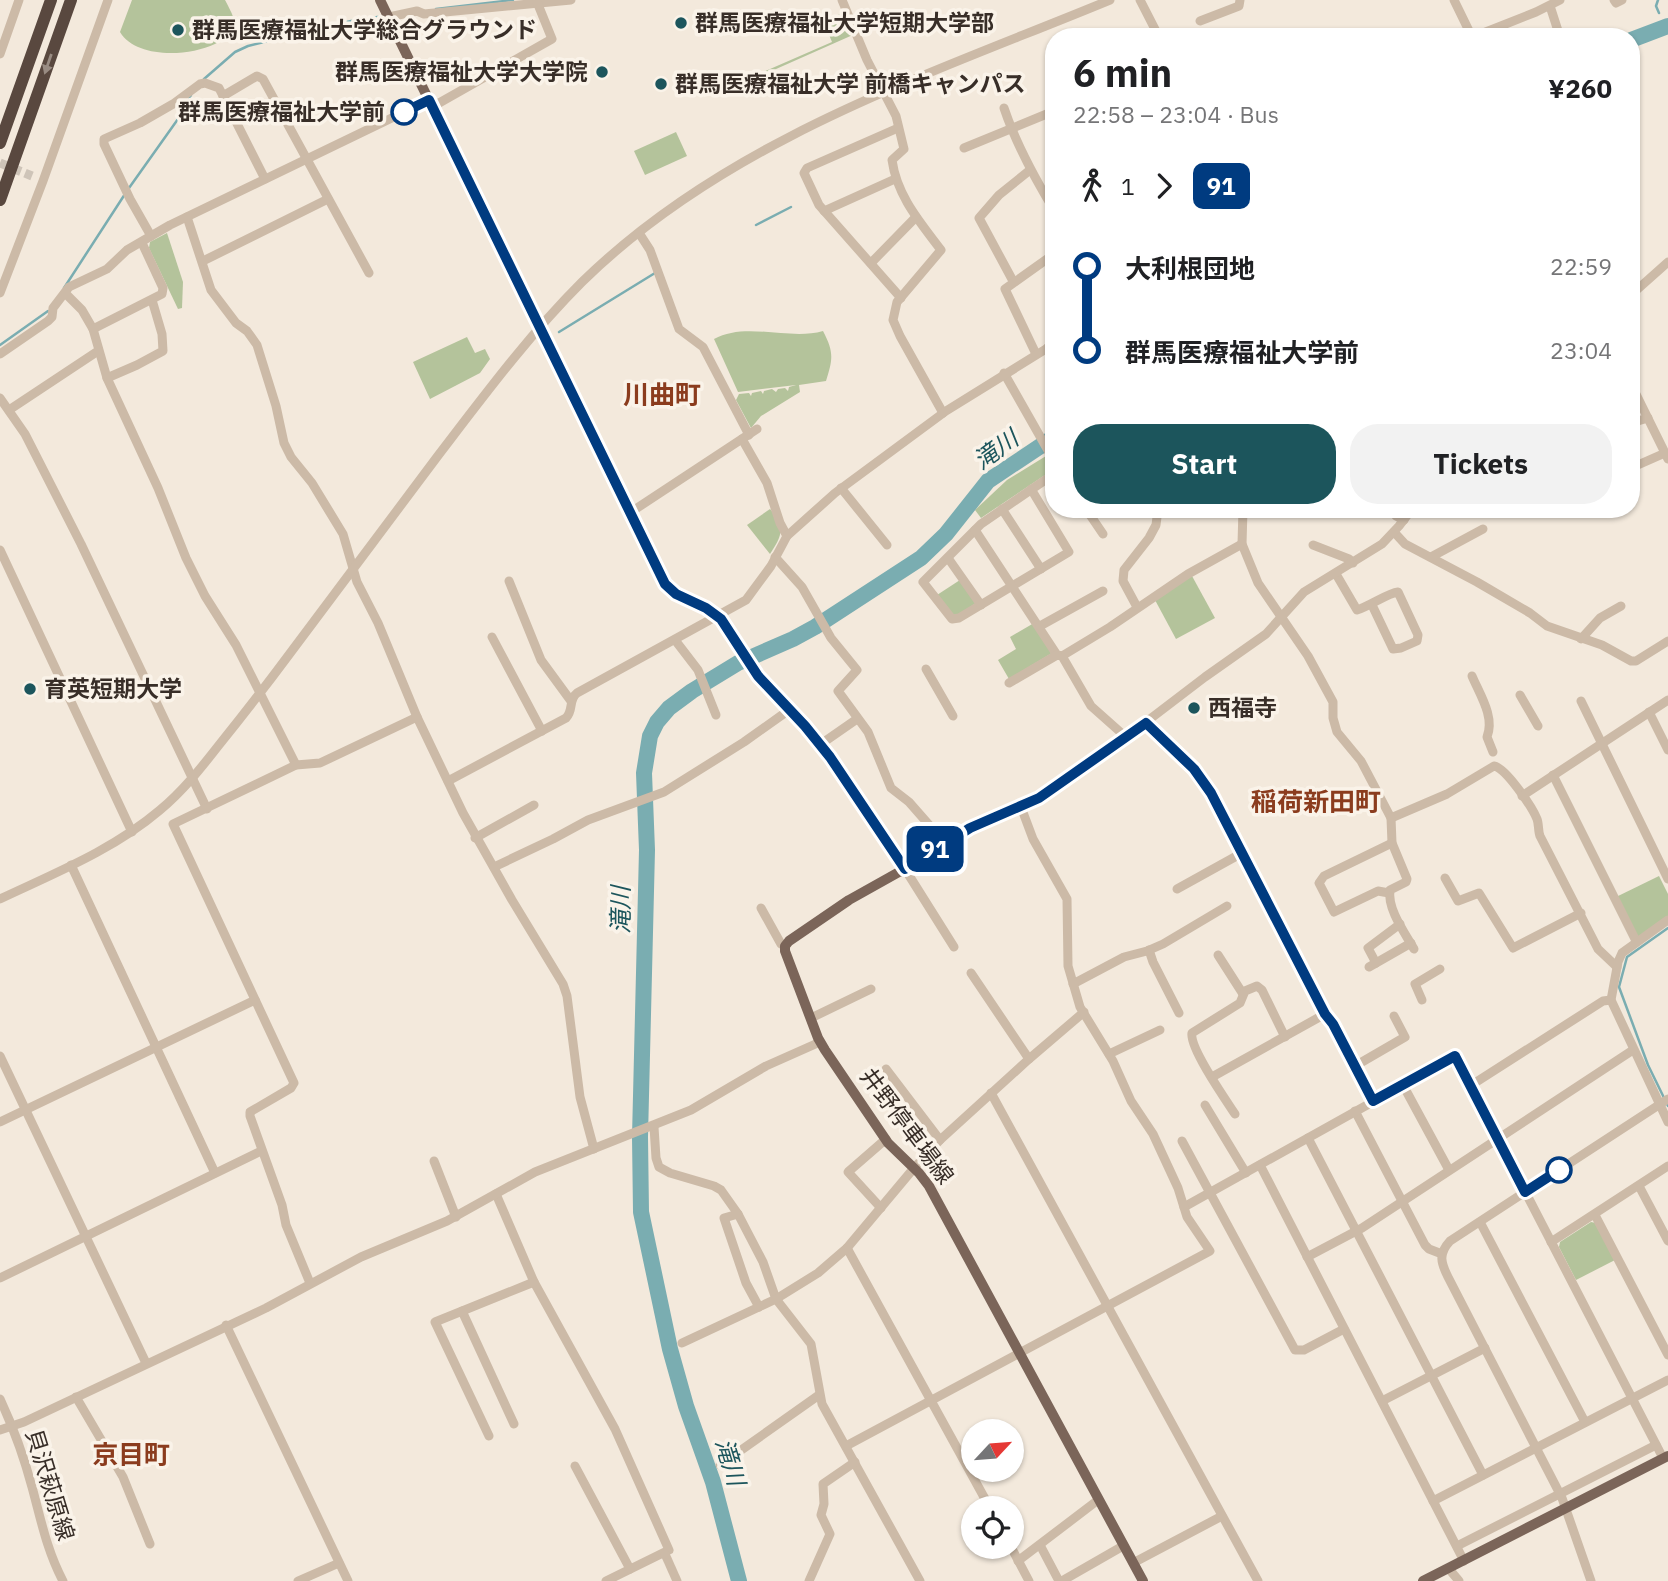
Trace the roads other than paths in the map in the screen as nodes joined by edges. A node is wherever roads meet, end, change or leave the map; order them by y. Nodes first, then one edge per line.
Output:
1 (19, 0) edge
2 (51, 0) edge
3 (71, 0) edge
4 (108, 0) edge
5 (380, 0) edge
6 (571, 0) edge
7 (842, 0) edge
8 (1110, 0) edge
9 (1140, 0) edge
10 (1240, 0) edge
11 (1454, 0) edge
12 (1560, 0) edge
13 (1614, 0) edge
14 (1622, 0) edge
15 (537, 2) junction
16 (1550, 6) junction
17 (389, 17) junction
18 (1200, 21) dead end
19 (1154, 28) edge
20 (1468, 28) edge
21 (1504, 28) edge
22 (1557, 28) edge
23 (0, 54) edge
24 (885, 92) junction
25 (223, 96) junction
26 (430, 104) junction
27 (1004, 108) dead end
28 (1045, 115) edge
29 (898, 128) junction
30 (1011, 128) junction
31 (0, 143) edge
32 (964, 148) dead end
33 (307, 160) junction
34 (1030, 170) junction
35 (32, 176) tunnel mouth
36 (895, 179) junction
37 (265, 180) junction
38 (43, 181) junction
39 (1045, 195) edge
40 (328, 199) junction
41 (0, 200) edge
42 (824, 211) junction
43 (187, 217) junction
44 (916, 217) junction
45 (639, 233) junction
46 (151, 236) junction
47 (142, 243) junction
48 (1045, 260) edge
49 (202, 261) junction
50 (1668, 262) edge
51 (871, 263) junction
52 (369, 273) dead end
53 (1013, 281) junction
54 (1640, 287) edge
55 (0, 293) edge
56 (65, 293) junction
57 (901, 298) junction
58 (152, 300) junction
59 (539, 328) junction
60 (93, 329) junction
61 (1045, 349) edge
62 (98, 351) junction
63 (0, 354) edge
64 (1036, 354) junction
65 (1004, 373) junction
66 (107, 378) junction
67 (1640, 402) edge
68 (4, 406) edge
69 (943, 412) junction
70 (1648, 418) junction
71 (1640, 420) edge
72 (750, 434) junction
73 (1045, 446) edge
74 (1666, 456) edge
75 (1640, 465) edge
76 (1045, 480) edge
77 (841, 488) junction
78 (1031, 489) junction
79 (1002, 509) junction
80 (631, 512) junction
81 (1045, 512) edge
82 (1048, 518) edge
83 (1092, 518) edge
84 (1157, 518) edge
85 (1243, 518) edge
86 (1400, 518) edge
87 (1404, 520) joint
88 (1483, 529) dead end
89 (975, 530) junction
90 (1394, 532) junction
91 (1103, 534) dead end
92 (788, 536) junction
93 (1242, 544) junction
94 (887, 545) dead end
95 (1313, 545) dead end
96 (0, 550) edge
97 (775, 557) junction
98 (1431, 557) junction
99 (948, 558) junction
100 (1353, 563) junction
101 (354, 569) junction
102 (1041, 569) junction
103 (1336, 574) junction
104 (509, 581) dead end
105 (1012, 586) junction
106 (1103, 591) dead end
107 (981, 604) junction
108 (1372, 605) junction
109 (1621, 606) dead end
110 (1137, 607) junction
111 (718, 615) junction
112 (1282, 619) junction
113 (1040, 626) junction
114 (492, 637) dead end
115 (1581, 639) junction
116 (675, 640) junction
117 (1668, 641) edge
118 (1059, 655) junction
119 (926, 669) dead end
120 (1472, 676) dead end
121 (1009, 683) dead end
122 (260, 694) junction
123 (1520, 695) dead end
124 (1668, 700) edge
125 (571, 701) junction
126 (1581, 701) dead end
127 (789, 710) junction
128 (1649, 712) junction
129 (716, 715) dead end
130 (953, 716) dead end
131 (417, 717) junction
132 (857, 719) junction
133 (1146, 723) junction
134 (1538, 726) dead end
135 (542, 731) junction
136 (1127, 738) junction
137 (1602, 743) junction
138 (821, 744) junction
139 (1668, 750) edge
140 (1493, 752) dead end
141 (296, 765) junction
142 (1553, 775) junction
143 (192, 779) junction
144 (448, 781) junction
145 (1522, 796) junction
146 (534, 805) dead end
147 (1021, 807) junction
148 (207, 809) junction
149 (1391, 818) junction
150 (132, 832) junction
151 (475, 838) junction
152 (945, 843) junction
153 (1392, 844) junction
154 (1242, 853) junction
155 (71, 866) junction
156 (494, 867) junction
157 (905, 869) junction
158 (1445, 878) dead end
159 (1668, 879) edge
160 (1177, 889) dead end
161 (1389, 893) junction
162 (0, 899) edge
163 (1227, 906) dead end
164 (761, 908) dead end
165 (1581, 913) junction
166 (1668, 920) edge
167 (1400, 924) junction
168 (1636, 941) junction
169 (785, 946) junction
170 (954, 947) dead end
171 (1514, 948) junction
172 (1149, 950) junction
173 (1218, 955) dead end
174 (1519, 957) dead end
175 (1617, 967) junction
176 (1440, 969) dead end
177 (971, 973) dead end
178 (1073, 984) junction
179 (871, 989) dead end
180 (1243, 994) junction
181 (255, 1000) junction
182 (1422, 1000) dead end
183 (1611, 1000) junction
184 (1084, 1012) junction
185 (1179, 1013) dead end
186 (1325, 1014) junction
187 (1394, 1016) dead end
188 (811, 1018) junction
189 (1160, 1030) dead end
190 (1285, 1037) junction
191 (820, 1042) junction
192 (157, 1047) junction
193 (1633, 1051) junction
194 (1109, 1054) junction
195 (0, 1056) edge
196 (1029, 1059) junction
197 (1355, 1066) junction
198 (887, 1069) dead end
199 (1212, 1077) junction
200 (1403, 1084) junction
201 (1471, 1086) junction
202 (991, 1093) junction
203 (1373, 1101) junction
204 (1664, 1102) edge
205 (1205, 1105) dead end
206 (25, 1110) junction
207 (1355, 1111) junction
208 (1235, 1114) dead end
209 (0, 1122) edge
210 (1668, 1122) edge
211 (652, 1127) junction
212 (1308, 1138) junction
213 (886, 1139) junction
214 (1498, 1139) junction
215 (940, 1140) junction
216 (1182, 1141) dead end
217 (594, 1149) junction
218 (261, 1152) junction
219 (434, 1161) dead end
220 (1260, 1165) junction
221 (1668, 1167) edge
222 (914, 1168) junction
223 (1449, 1170) junction
224 (215, 1173) junction
225 (1246, 1173) junction
226 (1639, 1186) junction
227 (1211, 1192) junction
228 (1525, 1192) junction
229 (496, 1194) junction
230 (1402, 1202) junction
231 (1184, 1207) junction
232 (881, 1208) junction
233 (738, 1214) junction
234 (1595, 1214) junction
235 (456, 1217) junction
236 (1480, 1222) junction
237 (1356, 1231) junction
238 (85, 1237) junction
239 (1668, 1241) edge
240 (1551, 1242) junction
241 (847, 1248) junction
242 (1442, 1254) junction
243 (1307, 1257) junction
244 (0, 1278) edge
245 (534, 1282) junction
246 (310, 1283) junction
247 (776, 1299) junction
248 (1108, 1305) junction
249 (759, 1307) junction
250 (462, 1311) junction
251 (226, 1325) junction
252 (1344, 1329) junction
253 (682, 1343) dead end
254 (1485, 1348) junction
255 (1018, 1353) junction
256 (1668, 1355) edge
257 (146, 1363) junction
258 (1432, 1376) junction
259 (1668, 1380) edge
260 (819, 1395) junction
261 (76, 1397) junction
262 (0, 1399) edge
263 (1632, 1399) junction
264 (930, 1400) junction
265 (1382, 1401) junction
266 (1585, 1422) junction
267 (514, 1424) dead end
268 (12, 1425) junction
269 (0, 1430) edge
270 (489, 1436) dead end
271 (1656, 1445) junction
272 (846, 1446) junction
273 (1536, 1448) junction
274 (1665, 1457) edge
275 (855, 1462) junction
276 (720, 1465) dead end
277 (575, 1466) dead end
278 (1483, 1475) junction
279 (1560, 1494) junction
280 (982, 1496) edge
281 (1098, 1500) junction
282 (1433, 1501) junction
283 (1566, 1507) junction
284 (1222, 1516) junction
285 (150, 1544) dead end
286 (1040, 1545) junction
287 (1123, 1546) junction
288 (1457, 1546) junction
289 (665, 1553) junction
290 (1018, 1561) joint
291 (1464, 1561) junction
292 (339, 1563) junction
293 (1133, 1563) junction
294 (630, 1569) junction
295 (1448, 1569) junction
296 (620, 1578) edge
297 (63, 1581) edge
298 (298, 1581) edge
299 (348, 1581) edge
300 (606, 1581) edge
301 (677, 1581) edge
302 (809, 1581) edge
303 (920, 1581) edge
304 (1029, 1581) edge
305 (1061, 1581) edge
306 (1143, 1581) edge
307 (1258, 1581) edge
308 (1423, 1581) edge
309 (1459, 1581) edge
310 (1591, 1581) edge

1 - 23 street
2 - 31 highway
3 -> 41 highway
4 - 38 street
5 - 17 main road
6 - 15 street
7 - 24 street
8 - 24 street
9 - 19 street
10 - 18 street
11 - 20 street
12 - 16 street
13 - 14 street
15 - 17 street
15 - 26 street
16 - 21 street
16 - 22 street
17 - 26 main road
24 - 29 street
24 - 45 street
25 - 33 street
25 - 37 street
25 - 46 street
26 - 33 street
26 - 59 main road
27 - 30 street
28 - 30 street
29 - 36 street
29 - 42 street
30 - 32 street
30 - 34 street
33 - 37 street
33 - 40 street
34 - 39 street
34 - 53 street
35 - 38 street
36 - 42 street
36 - 44 street
37 - 43 street
38 - 55 street
40 - 49 street
40 - 52 street
42 - 51 street
43 - 46 street
43 - 49 street
44 - 51 street
44 - 57 street
45 - 59 street
45 - 72 street
46 - 47 street
47 - 56 street
47 - 58 street
48 - 53 street
49 - 101 street
50 - 54 street
51 - 57 street
53 - 64 street
56 - 60 street
56 - 63 street
57 - 69 street
58 - 60 street
58 - 66 street
59 - 80 main road
59 - 101 street
60 - 62 street
61 - 64 street
62 - 66 street
62 - 68 street
64 - 65 street
65 - 69 street
65 - 73 street
66 - 122 street
67 - 70 street
68 - 143 street
69 - 77 street
70 - 71 street
70 - 74 street
72 - 80 street
72 - 92 street
74 - 75 street
76 - 78 street
77 - 92 street
77 - 94 street
78 - 79 street
78 - 81 street
79 - 89 street
79 - 102 street
80 - 111 main road
82 - 102 street
83 - 91 street
84 - 110 street
85 - 93 street
86 - 87 street
87 - 90 street
88 - 98 street
89 - 99 street
89 - 105 street
90 - 98 street
90 - 100 street
92 - 97 street
93 - 110 street
93 - 112 street
95 - 100 street
96 - 150 street
97 - 111 street
97 - 132 street
98 - 115 street
99 - 107 street
99 - 107 street
100 - 103 street
101 - 122 street
101 - 131 street
102 - 105 street
103 - 108 street
103 - 112 street
104 - 125 street
105 - 107 street
105 - 113 street
106 - 113 street
108 - 108 street
109 - 115 street
110 - 118 street
111 - 116 street
111 - 127 main road
112 - 133 street
112 - 149 street
113 - 118 street
114 - 135 street
115 - 117 street
116 - 125 street
116 - 129 street
118 - 121 street
118 - 136 street
119 - 130 street
120 - 140 street
122 - 141 street
122 - 143 street
123 - 134 street
124 - 128 street
125 - 135 street
126 - 137 street
127 - 138 main road
127 - 156 street
128 - 137 street
128 - 139 street
131 - 141 street
131 - 144 street
132 - 138 street
132 - 152 street
133 - 136 street
133 - 154 street
135 - 144 street
136 - 147 street
137 - 142 street
137 - 159 street
138 - 157 main road
141 - 148 street
142 - 145 street
142 - 168 street
143 - 148 street
143 - 150 street
144 - 151 street
145 - 149 street
145 - 165 street
146 - 151 street
147 - 152 street
147 - 178 street
148 - 181 street
149 - 153 street
150 - 155 street
151 - 156 street
152 - 157 street
153 - 161 street
153 - 161 street
154 - 160 street
154 - 186 street
155 - 162 street
155 - 192 street
156 - 217 street
157 - 169 main road
157 - 170 street
158 - 171 street
161 - 167 street
163 - 172 street
164 - 169 street
165 - 171 street
165 - 175 street
166 - 168 street
167 - 167 street
168 - 175 street
169 - 188 main road, 井野停車場線
171 - 174 street
172 - 178 street
172 - 185 street
173 - 180 street
175 - 183 street
176 - 182 street
177 - 196 street
178 - 184 street
179 - 188 street
180 - 190 street
180 - 199 street
181 - 192 street
181 - 218 street
183 - 193 street
183 - 201 street
184 - 194 street
184 - 196 street
186 - 190 street
186 - 197 street
187 - 197 street
188 - 191 main road, 井野停車場線
189 - 194 street
190 - 199 street
191 - 211 street
191 - 213 main road, 井野停車場線
192 - 206 street
192 - 224 street
193 - 204 street
193 - 214 street
194 - 231 street
195 - 206 street
196 - 202 street
197 - 203 street
198 - 215 street
199 - 208 street
200 - 201 street
200 - 203 street
200 - 223 street
201 - 214 street
202 - 215 street
202 - 248 street
203 - 207 street
204 - 210 street
204 - 228 street
205 - 225 street
206 - 209 street
206 - 238 street
207 - 212 street
207 - 230 street
211 - 217 street
211 - 233 street
212 - 220 street
212 - 237 street
213 - 222 main road, 井野停車場線
213 - 232 street
214 - 223 street
214 - 228 street
215 - 222 street
216 - 227 street
217 - 229 street
218 - 224 street
218 - 246 street
219 - 235 street
220 - 225 street
220 - 243 street
221 - 226 street
222 - 232 street
222 - 255 main road, 井野停車場線
223 - 230 street
224 - 238 street
225 - 227 street
226 - 234 street
226 - 239 street
227 - 231 street
227 - 252 street
228 - 236 street
228 - 240 street
229 - 235 street
229 - 245 street
230 - 237 street
230 - 242 street
231 - 248 street
232 - 241 street
233 - 247 street
233 - 249 street
234 - 240 street
234 - 256 street
235 - 246 street
236 - 242 street
236 - 266 street
237 - 243 street
237 - 258 street
238 - 244 street
238 - 257 street
240 - 263 street
241 - 247 street
241 - 264 street
242 - 254 street
243 - 252 street
245 - 250 street
245 - 289 street
246 - 251 street
247 - 249 street
247 - 260 street
248 - 255 street
248 - 284 street
249 - 253 street
250 - 267 street
250 - 270 street
251 - 257 street
251 - 292 street
252 - 265 street
254 - 258 street
254 - 273 street
255 - 264 street
255 - 281 main road, 井野停車場線
257 - 261 street
258 - 265 street
258 - 278 street
259 - 263 street
260 - 272 street
260 - 276 street
261 - 268 street
261 - 285 street
262 - 268 street, 貝沢萩原線
263 - 266 street
263 - 271 street
264 - 272 street
264 - 280 street
265 - 282 street
266 - 273 street
268 - 269 street
268 - 297 street, 貝沢萩原線
271 - 274 street
271 - 279 street
272 - 275 street
273 - 278 street
273 - 279 street
274 - 283 main road
275 - 302 street
275 - 303 street
277 - 294 street
278 - 282 street
279 - 283 street
279 - 288 street
281 - 286 street
281 - 287 main road, 井野停車場線
282 - 288 street
283 - 291 main road
283 - 310 street
284 - 293 street
284 - 307 street
286 - 290 street
286 - 305 street
287 - 293 main road, 井野停車場線
287 - 305 street
288 - 291 street
289 - 294 street
289 - 301 street
290 - 304 street
291 - 295 main road
292 - 298 street
292 - 299 street
293 - 306 main road, 井野停車場線
294 - 296 street
295 - 308 main road
295 - 309 street
296 - 300 street

